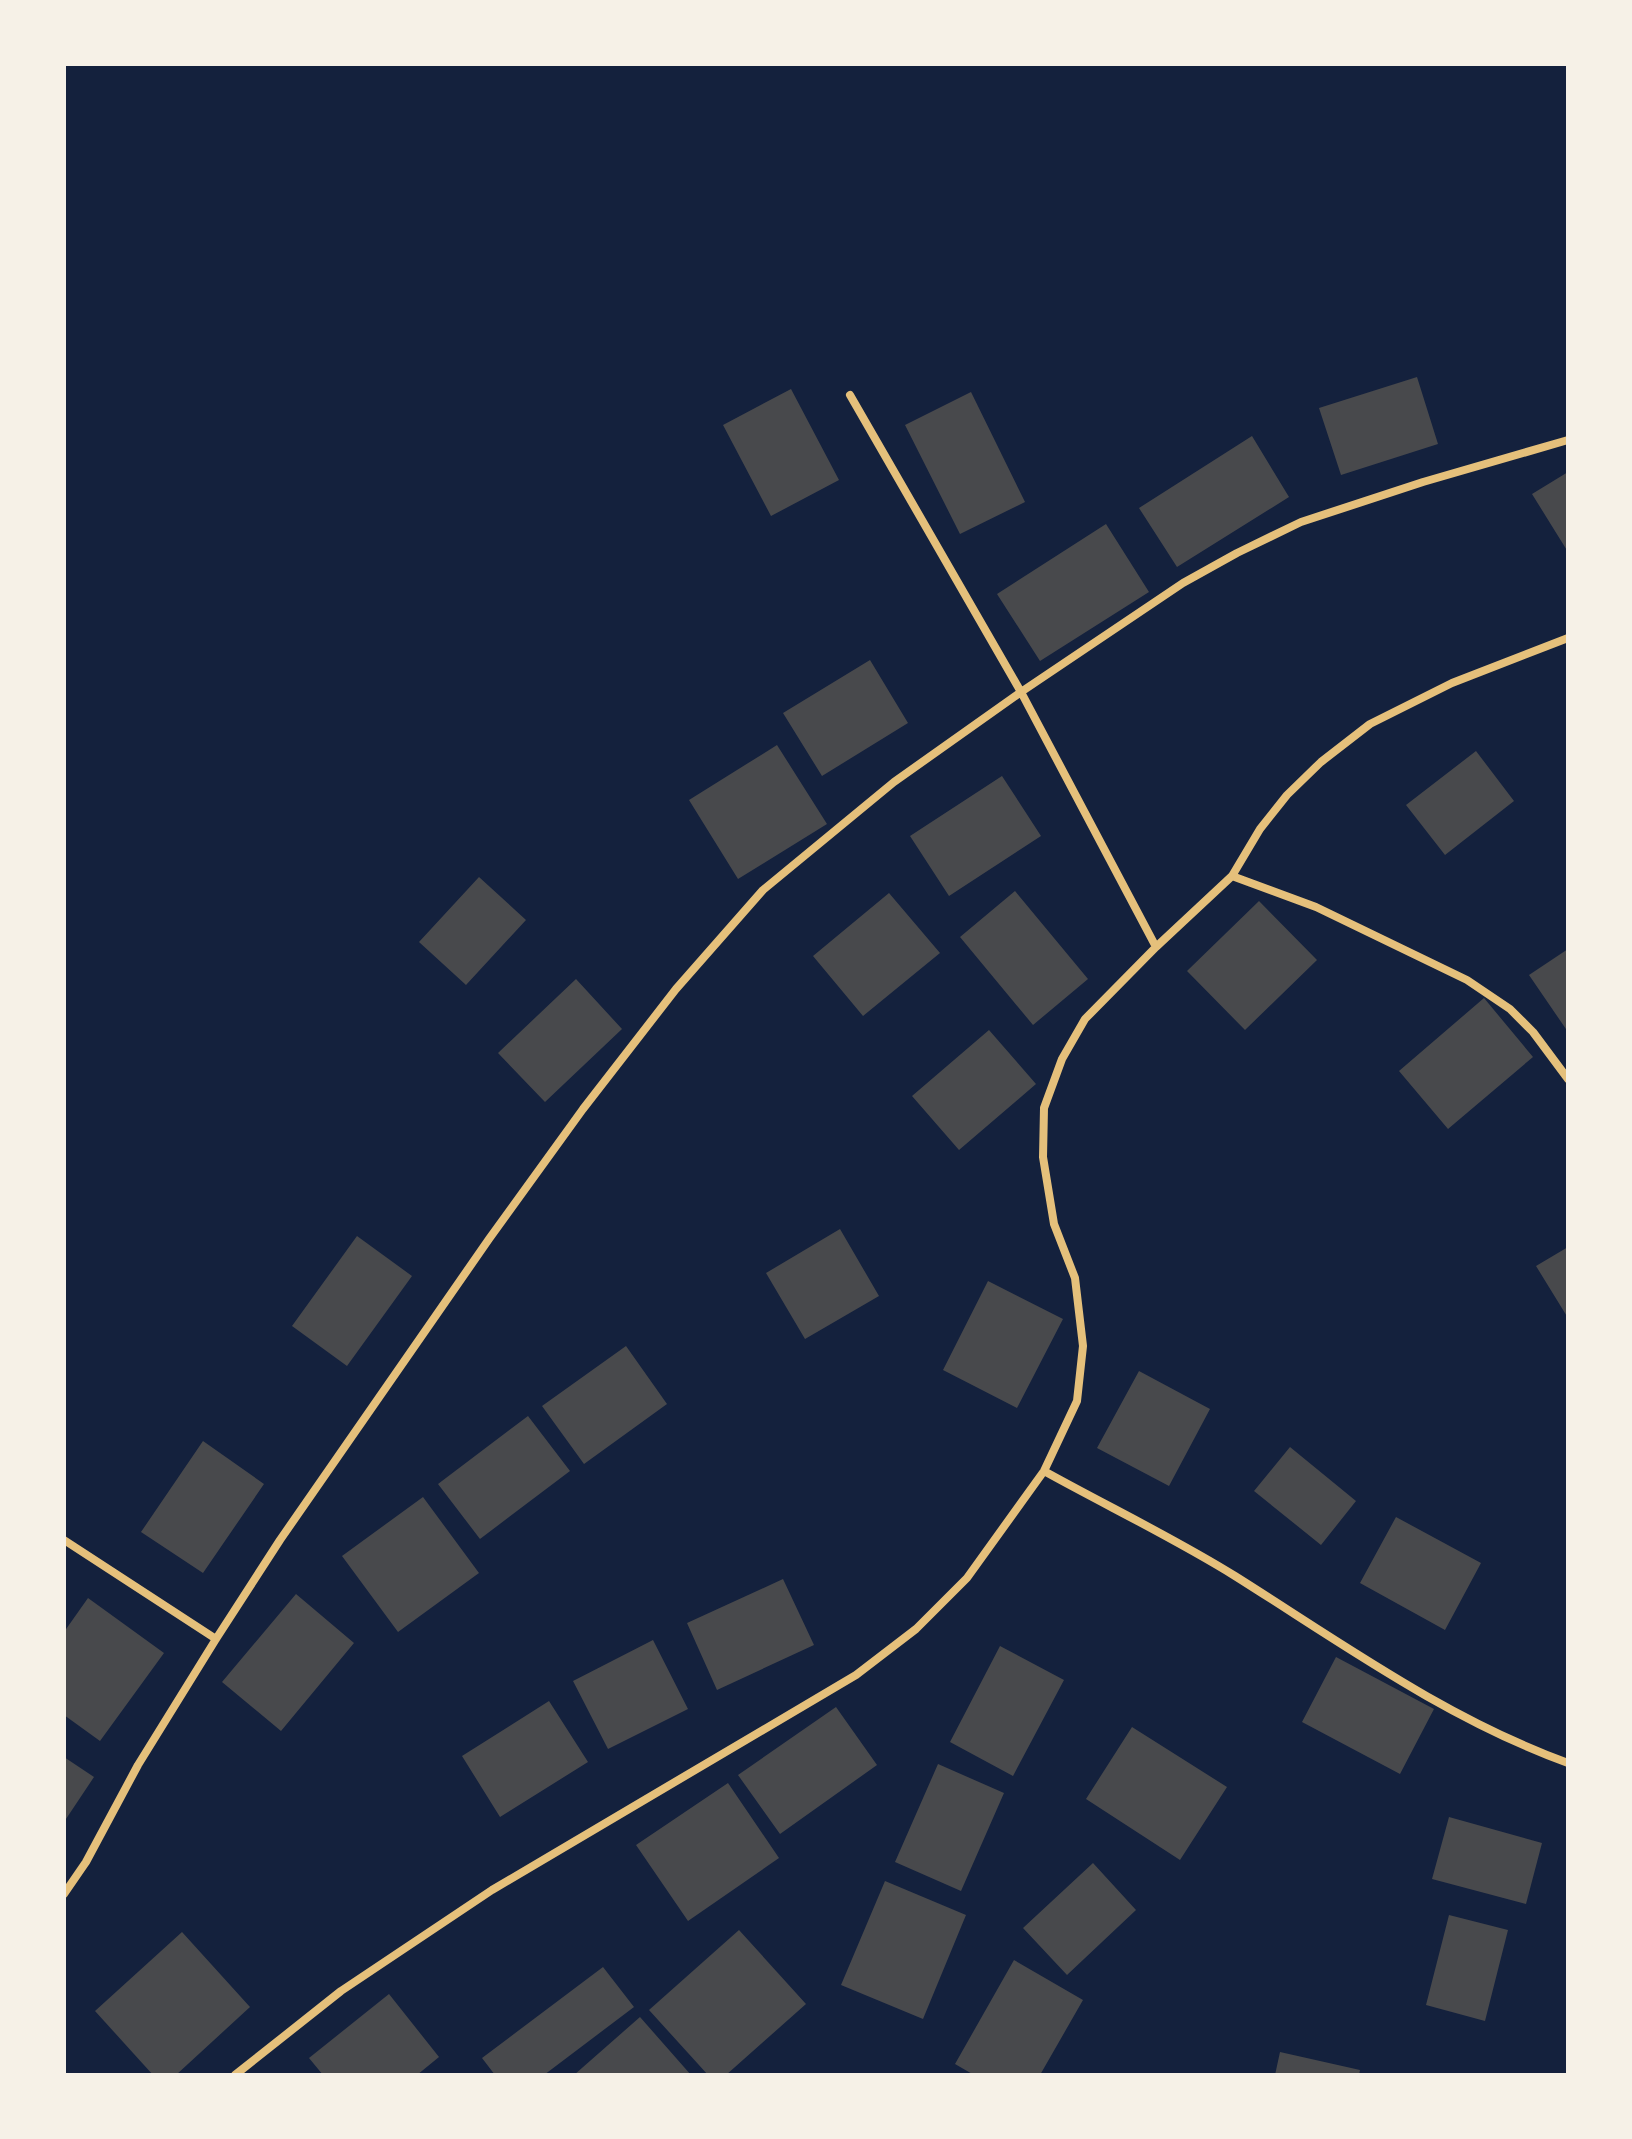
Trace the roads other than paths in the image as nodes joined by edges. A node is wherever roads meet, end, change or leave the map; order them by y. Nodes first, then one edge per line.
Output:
1 (850, 395) dead end
2 (1568, 440) edge
3 (1568, 638) edge
4 (1021, 692) junction
5 (1232, 876) junction
6 (1156, 947) junction
7 (1568, 1079) edge
8 (1044, 1471) junction
9 (64, 1540) edge
10 (216, 1639) junction
11 (1568, 1763) edge
12 (64, 1894) edge
13 (235, 2075) edge

1 - 4 street
2 - 4 street
3 - 5 street
4 - 6 street
4 - 10 street
5 - 6 street
5 - 7 street
6 - 8 street
8 - 11 street
8 - 13 street
9 - 10 street
10 - 12 street

